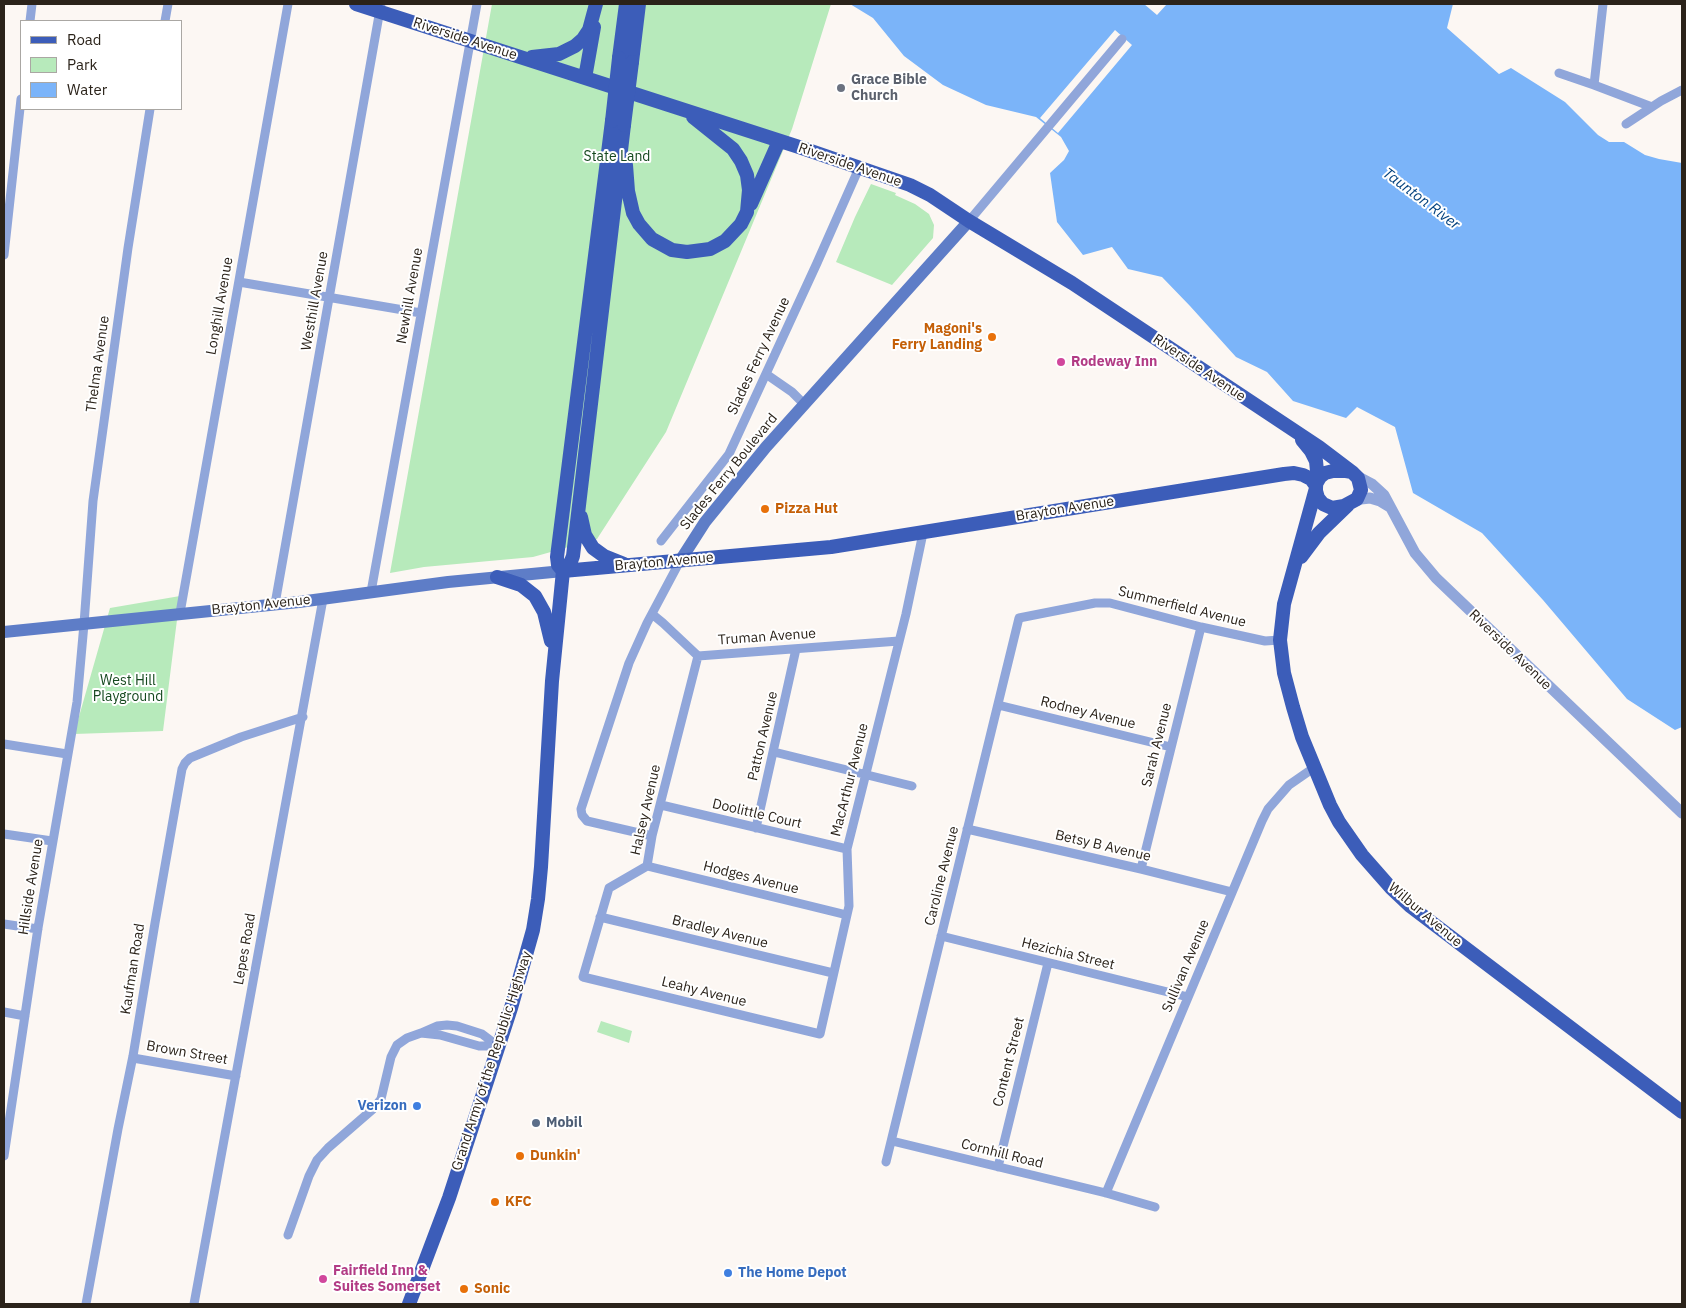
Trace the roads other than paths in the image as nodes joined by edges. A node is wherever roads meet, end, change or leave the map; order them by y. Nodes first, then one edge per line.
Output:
1 (32, 4) edge
2 (168, 4) edge
3 (288, 4) edge
4 (356, 4) edge
5 (476, 4) edge
6 (596, 4) edge
7 (626, 4) edge
8 (639, 4) edge
9 (1603, 4) edge
10 (381, 8) edge
11 (30, 20) edge
12 (164, 20) edge
13 (1122, 39) dead end
14 (470, 41) junction
15 (523, 58) junction
16 (626, 60) junction
17 (1559, 74) dead end
18 (585, 78) junction
19 (1594, 85) junction
20 (1682, 90) edge
21 (1652, 107) junction
22 (20, 109) edge
23 (150, 110) edge
24 (685, 110) junction
25 (618, 123) junction
26 (1626, 124) dead end
27 (779, 141) junction
28 (859, 168) junction
29 (744, 218) junction
30 (969, 221) junction
31 (4, 255) edge
32 (239, 282) junction
33 (330, 296) junction
34 (421, 313) junction
35 (766, 374) junction
36 (804, 404) junction
37 (1295, 432) junction
38 (1354, 474) junction
39 (1316, 486) junction
40 (580, 499) junction
41 (1351, 503) junction
42 (1392, 508) junction
43 (923, 533) junction
44 (661, 541) dead end
45 (680, 561) junction
46 (627, 566) junction
47 (563, 571) junction
48 (497, 577) junction
49 (1291, 578) junction
50 (371, 592) junction
51 (323, 599) junction
52 (275, 604) junction
53 (180, 613) junction
54 (652, 614) junction
55 (1019, 618) joint
56 (84, 624) junction
57 (1201, 627) junction
58 (4, 632) edge
59 (1280, 640) junction
60 (899, 641) junction
61 (796, 649) junction
62 (698, 656) junction
63 (554, 660) junction
64 (998, 705) junction
65 (302, 717) junction
66 (4, 744) edge
67 (1171, 747) junction
68 (774, 752) junction
69 (67, 754) junction
70 (1315, 767) junction
71 (866, 774) junction
72 (912, 786) dead end
73 (661, 805) junction
74 (1682, 813) edge
75 (756, 828) junction
76 (967, 829) junction
77 (4, 834) edge
78 (652, 836) junction
79 (52, 841) junction
80 (847, 850) junction
81 (648, 866) junction
82 (1141, 869) junction
83 (1232, 892) junction
84 (847, 915) junction
85 (600, 917) junction
86 (4, 924) edge
87 (38, 929) junction
88 (941, 936) junction
89 (1048, 964) junction
90 (834, 973) junction
91 (583, 977) joint
92 (1188, 997) junction
93 (4, 1012) edge
94 (25, 1016) junction
95 (820, 1034) joint
96 (498, 1046) junction
97 (133, 1058) junction
98 (236, 1076) junction
99 (1682, 1112) edge
100 (892, 1141) junction
101 (4, 1156) edge
102 (886, 1162) dead end
103 (998, 1167) junction
104 (1106, 1193) junction
105 (1155, 1207) dead end
106 (288, 1235) dead end
107 (86, 1304) edge
108 (194, 1304) edge
109 (409, 1304) edge

1 - 11 street
2 - 12 street
3 - 32 street, Longhill Avenue
4 - 10 main road, Riverside Avenue
5 - 14 street, Newhill Avenue
6 - 15 main road
6 - 18 main road
7 - 16 main road
8 - 16 main road
9 - 19 street
10 - 14 main road, Riverside Avenue
10 - 33 street, Westhill Avenue
13 - 30 street
14 - 15 main road, Riverside Avenue
14 - 34 street, Newhill Avenue
15 - 18 main road, Riverside Avenue
16 - 25 main road, bridge
17 - 19 street
18 - 24 main road, Riverside Avenue
19 - 21 street
20 - 21 street
21 - 26 street
22 - 31 street
23 - 56 street, Thelma Avenue
24 - 27 main road, Riverside Avenue
24 - 29 main road
25 - 29 main road
25 - 40 main road
25 - 47 main road
27 - 28 main road, Riverside Avenue
27 - 29 main road
28 - 30 main road, Riverside Avenue
28 - 35 street, Slades Ferry Avenue
30 - 36 main road, Slades Ferry Boulevard
30 - 37 main road, Riverside Avenue
32 - 33 street
32 - 53 street, Longhill Avenue
33 - 34 street
33 - 52 street, Westhill Avenue
34 - 50 street, Newhill Avenue
35 - 36 street
35 - 44 street, Slades Ferry Avenue
36 - 45 main road, Slades Ferry Boulevard
37 - 38 main road, Riverside Avenue
37 - 39 main road, Riverside Avenue
38 - 39 main road
38 - 41 main road
38 - 42 street, Riverside Avenue
39 - 41 main road
39 - 43 main road, Brayton Avenue
39 - 49 main road, Wilbur Avenue
40 - 46 main road
40 - 47 main road
41 - 42 street
41 - 49 main road, Wilbur Avenue
42 - 74 street, Riverside Avenue
43 - 45 main road, Brayton Avenue
43 - 60 street, MacArthur Avenue
45 - 46 main road, Brayton Avenue
45 - 54 street, Slades Ferry Boulevard
46 - 47 main road, Brayton Avenue
47 - 48 main road, Brayton Avenue
47 - 63 main road, Grand Army of the Republic Highway
48 - 50 main road, Brayton Avenue
48 - 63 main road
49 - 59 main road, Wilbur Avenue
50 - 51 main road, Brayton Avenue
51 - 52 main road, Brayton Avenue
51 - 65 street, Lepes Road
52 - 53 main road, Brayton Avenue
53 - 56 main road, Brayton Avenue
54 - 62 street
54 - 78 street, Slades Ferry Boulevard
55 - 57 street, Summerfield Avenue
55 - 64 street, Caroline Avenue
56 - 58 main road, Brayton Avenue
56 - 69 street, Hillside Avenue
57 - 59 street, Summerfield Avenue
57 - 67 street, Sarah Avenue
59 - 70 main road, Wilbur Avenue
60 - 61 street, Truman Avenue
60 - 71 street, MacArthur Avenue
61 - 62 street, Truman Avenue
61 - 68 street, Patton Avenue
62 - 73 street, Halsey Avenue
63 - 96 main road, Grand Army of the Republic Highway
64 - 67 street, Rodney Avenue
64 - 76 street, Caroline Avenue
65 - 97 street, Kaufman Road
65 - 98 street, Lepes Road
66 - 69 street
67 - 82 street, Sarah Avenue
68 - 71 street
68 - 75 street, Patton Avenue
69 - 79 street, Hillside Avenue
70 - 83 street, Sullivan Avenue
70 - 99 main road, Wilbur Avenue
71 - 72 street
71 - 80 street, MacArthur Avenue
73 - 75 street, Doolittle Court
73 - 78 street, Halsey Avenue
75 - 80 street, Doolittle Court
76 - 82 street, Betsy B Avenue
76 - 88 street, Caroline Avenue
77 - 79 street
78 - 81 street, Halsey Avenue
79 - 87 street, Hillside Avenue
80 - 84 street, MacArthur Avenue
81 - 84 street, Hodges Avenue
81 - 85 street, Halsey Avenue
82 - 83 street, Betsy B Avenue
83 - 92 street, Sullivan Avenue
84 - 90 street, MacArthur Avenue
85 - 90 street, Bradley Avenue
85 - 91 street, Halsey Avenue
86 - 87 street
87 - 94 street, Hillside Avenue
88 - 89 street, Hezichia Street
88 - 100 street, Caroline Avenue
89 - 92 street, Hezichia Street
89 - 103 street, Content Street
90 - 95 street, MacArthur Avenue
91 - 95 street, Leahy Avenue
92 - 104 street, Sullivan Avenue
93 - 94 street
94 - 101 street, Hillside Avenue
96 - 106 street
96 - 109 main road, Grand Army of the Republic Highway
97 - 98 street, Brown Street
97 - 107 street, Kaufman Road
98 - 108 street, Lepes Road
100 - 102 street, Caroline Avenue
100 - 103 street, Cornhill Road
103 - 104 street, Cornhill Road
104 - 105 street, Cornhill Road

